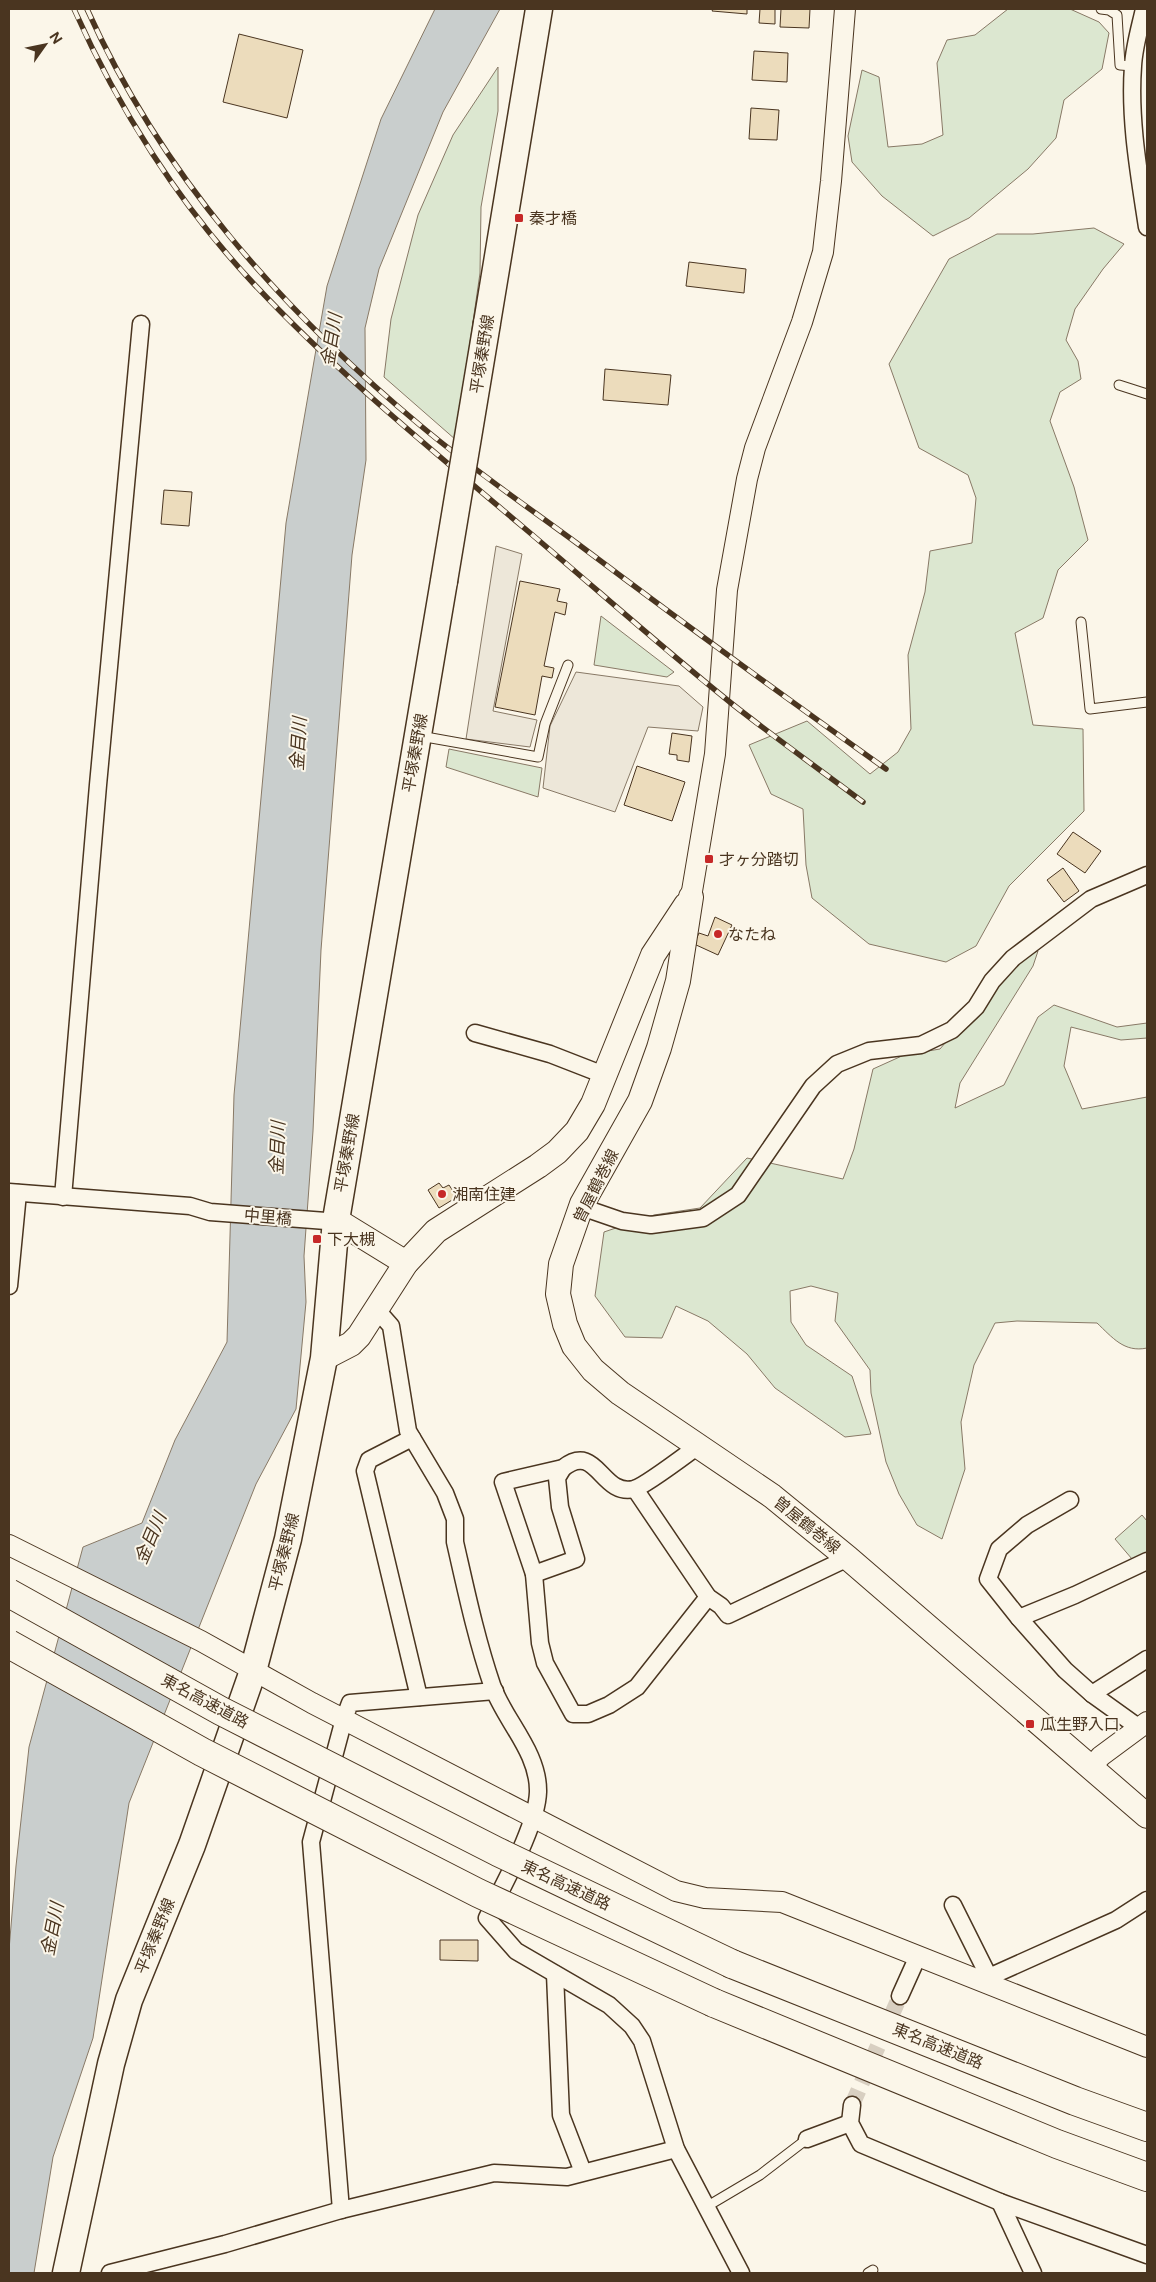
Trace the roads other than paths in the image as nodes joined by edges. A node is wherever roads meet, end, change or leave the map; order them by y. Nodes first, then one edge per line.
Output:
1 (845, 9) edge
2 (1101, 9) edge
3 (1144, 9) edge
4 (538, 11) edge
5 (1133, 66) junction
6 (1146, 208) edge
7 (1147, 227) edge
8 (141, 324) dead end
9 (1119, 385) dead end
10 (1147, 394) edge
11 (1080, 622) dead end
12 (568, 665) dead end
13 (1147, 702) edge
14 (418, 736) junction
15 (1147, 875) edge
16 (691, 897) junction
17 (475, 1034) dead end
18 (604, 1075) junction
19 (13, 1193) edge
20 (63, 1197) junction
21 (582, 1204) junction
22 (331, 1220) junction
23 (406, 1263) junction
24 (9, 1286) edge
25 (376, 1309) junction
26 (324, 1358) junction
27 (412, 1438) junction
28 (698, 1446) junction
29 (563, 1468) junction
30 (635, 1488) junction
31 (1070, 1500) dead end
32 (9, 1545) edge
33 (848, 1558) junction
34 (1147, 1561) edge
35 (534, 1574) junction
36 (9, 1593) edge
37 (708, 1598) junction
38 (1019, 1618) junction
39 (9, 1644) edge
40 (1147, 1659) edge
41 (253, 1671) junction
42 (494, 1691) junction
43 (1092, 1694) junction
44 (419, 1697) junction
45 (344, 1720) junction
46 (1143, 1724) edge
47 (1090, 1768) junction
48 (535, 1816) junction
49 (1147, 1816) edge
50 (1147, 1900) edge
51 (953, 1905) dead end
52 (918, 1956) junction
53 (555, 1974) junction
54 (984, 1979) junction
55 (900, 1996) tunnel mouth
56 (1147, 2047) edge
57 (852, 2105) tunnel mouth
58 (850, 2123) junction
59 (1147, 2127) edge
60 (807, 2139) joint
61 (676, 2149) junction
62 (583, 2172) junction
63 (1147, 2177) edge
64 (1000, 2202) junction
65 (706, 2208) junction
66 (341, 2210) junction
67 (1147, 2255) edge
68 (66, 2273) edge
69 (110, 2273) edge
70 (741, 2273) edge
71 (1033, 2273) edge

1 - 16 street
2 - 5 lane
3 - 5 street
4 - 14 main road, 平塚秦野線, bridge
5 - 6 street
6 - 7 street
8 - 20 street
9 - 10 lane
11 - 13 lane
12 - 14 lane
14 - 22 main road, 平塚秦野線
15 - 21 street
16 - 18 main road
16 - 21 main road, 曽屋鶴巻線
17 - 18 street
18 - 23 main road
19 - 20 street, 中里橋
19 - 24 street
20 - 22 street, 中里橋
21 - 28 main road, 曽屋鶴巻線
22 - 23 main road
22 - 26 main road, 平塚秦野線
23 - 25 main road
25 - 26 main road
25 - 27 street
26 - 41 main road, 平塚秦野線
27 - 42 street
27 - 44 street
28 - 30 street
28 - 33 main road, 曽屋鶴巻線
29 - 30 street
29 - 35 street
29 - 35 street
30 - 37 street
31 - 38 street
32 - 41 street
33 - 37 street
33 - 47 main road, 曽屋鶴巻線
34 - 38 street
35 - 37 street
36 - 59 highway, 東名高速道路, bridge
38 - 43 street
39 - 63 highway, bridge
40 - 43 street
41 - 45 street
41 - 68 main road, 平塚秦野線
42 - 44 street
42 - 48 street
43 - 46 street
44 - 45 street
45 - 48 street
45 - 66 street
46 - 47 street
47 - 49 main road, 曽屋鶴巻線
48 - 52 street
48 - 53 street
50 - 54 street
51 - 54 street
52 - 54 street
52 - 55 street
53 - 61 street
53 - 62 street
54 - 56 street
57 - 58 street
58 - 60 street
58 - 64 street
60 - 65 lane
61 - 62 street
61 - 65 street
62 - 66 street
64 - 67 street
64 - 71 street
65 - 70 street
66 - 69 street

